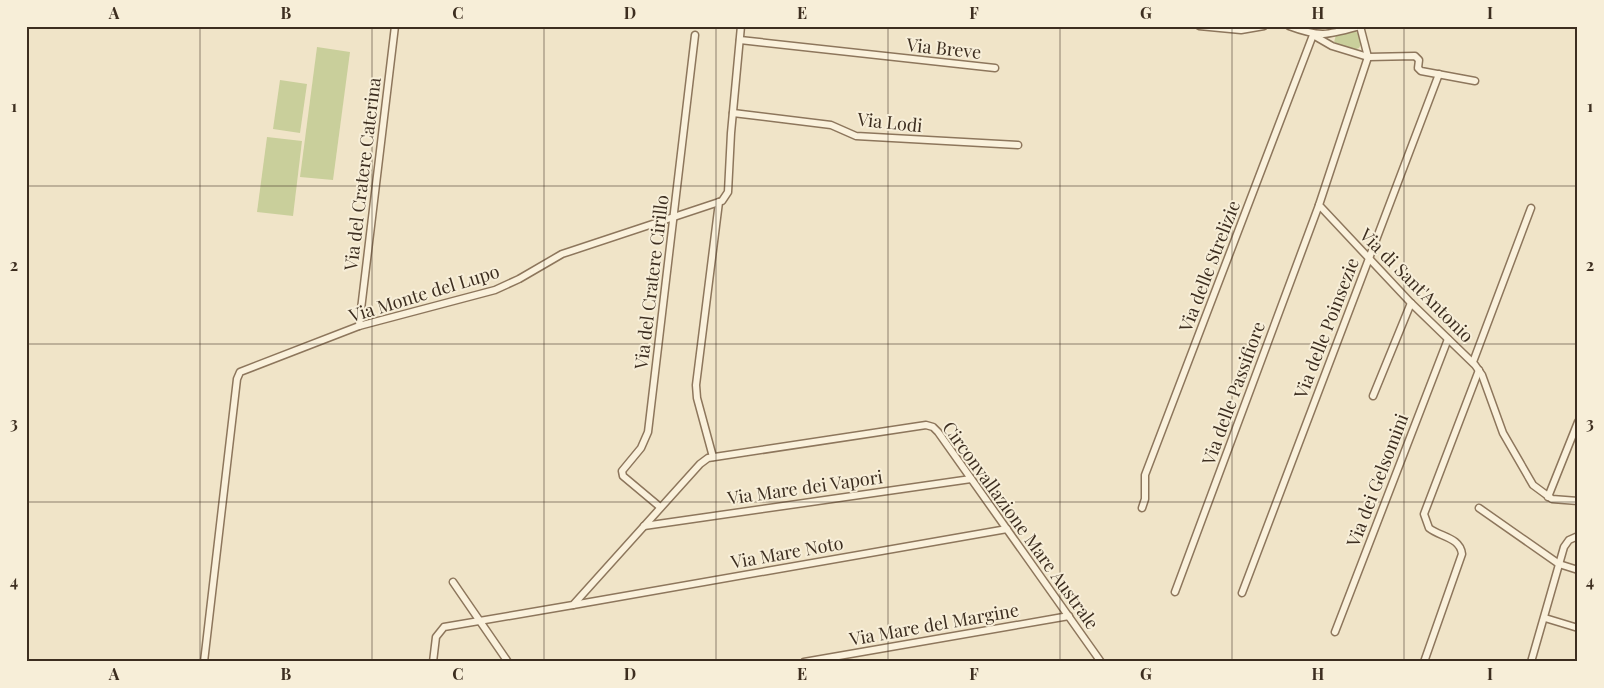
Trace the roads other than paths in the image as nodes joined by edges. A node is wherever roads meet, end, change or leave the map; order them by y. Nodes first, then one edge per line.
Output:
1 (395, 26) edge
2 (741, 26) edge
3 (1200, 26) edge
4 (1264, 26) edge
5 (1289, 26) edge
6 (1360, 26) edge
7 (1253, 28) edge
8 (695, 35) dead end
9 (1313, 35) junction
10 (740, 40) junction
11 (1368, 57) junction
12 (995, 68) dead end
13 (1439, 74) junction
14 (1475, 81) dead end
15 (733, 113) junction
16 (1018, 145) dead end
17 (719, 202) junction
18 (1319, 205) junction
19 (1531, 208) dead end
20 (674, 217) junction
21 (1368, 258) junction
22 (1411, 303) junction
23 (359, 326) junction
24 (1448, 339) junction
25 (1473, 362) junction
26 (1479, 370) junction
27 (1373, 396) dead end
28 (1578, 422) edge
29 (713, 457) junction
30 (970, 479) junction
31 (1548, 497) junction
32 (1577, 499) edge
33 (660, 507) junction
34 (1142, 508) dead end
35 (1479, 508) dead end
36 (644, 526) junction
37 (1007, 529) junction
38 (1578, 536) edge
39 (1559, 564) junction
40 (1578, 570) edge
41 (453, 582) dead end
42 (1175, 592) dead end
43 (1242, 593) dead end
44 (573, 605) junction
45 (1069, 616) junction
46 (1545, 618) junction
47 (480, 621) junction
48 (1578, 628) edge
49 (1335, 632) dead end
50 (204, 662) edge
51 (433, 662) edge
52 (508, 662) edge
53 (804, 662) edge
54 (1101, 662) edge
55 (1424, 662) edge
56 (1531, 662) edge

1 - 23 street, Via del Cratere Caterina
2 - 10 street
3 - 7 street
4 - 7 street
5 - 9 street
6 - 9 street
6 - 11 street
8 - 20 street, Via del Cratere Cirillo
9 - 11 street
9 - 34 street, Via delle Strelizie
10 - 12 street, Via Breve
10 - 15 street
11 - 13 street
11 - 18 street
13 - 14 street
13 - 21 street, Via delle Poinsezie
15 - 16 street, Via Lodi
15 - 17 street
17 - 20 street, Via Monte del Lupo
17 - 29 street
18 - 21 street, Via di Sant'Antonio
18 - 42 street, Via delle Passifiore
19 - 25 street
20 - 23 street, Via Monte del Lupo
20 - 33 street, Via del Cratere Cirillo
21 - 22 street, Via di Sant'Antonio
21 - 43 street, Via delle Poinsezie
22 - 24 street, Via di Sant'Antonio
22 - 27 street
23 - 50 street, Via Monte del Lupo
24 - 25 street, Via di Sant'Antonio
24 - 49 street, Via dei Gelsomini
25 - 26 street, Via di Sant'Antonio
26 - 31 street, Via di Sant'Antonio
26 - 55 street
28 - 31 street
29 - 30 street, Circonvallazione Mare Australe
29 - 33 street, Circonvallazione Mare Australe
30 - 36 street, Via Mare dei Vapori
30 - 37 street, Circonvallazione Mare Australe
31 - 32 street
33 - 36 street, Circonvallazione Mare Australe
35 - 39 street
36 - 44 street, Circonvallazione Mare Australe
37 - 44 street, Via Mare Noto
37 - 45 street, Circonvallazione Mare Australe
38 - 39 street
39 - 40 street
39 - 46 street
41 - 47 street
44 - 47 street
45 - 53 street, Via Mare del Margine
45 - 54 street, Circonvallazione Mare Australe
46 - 48 street
46 - 56 street
47 - 51 street
47 - 52 street

